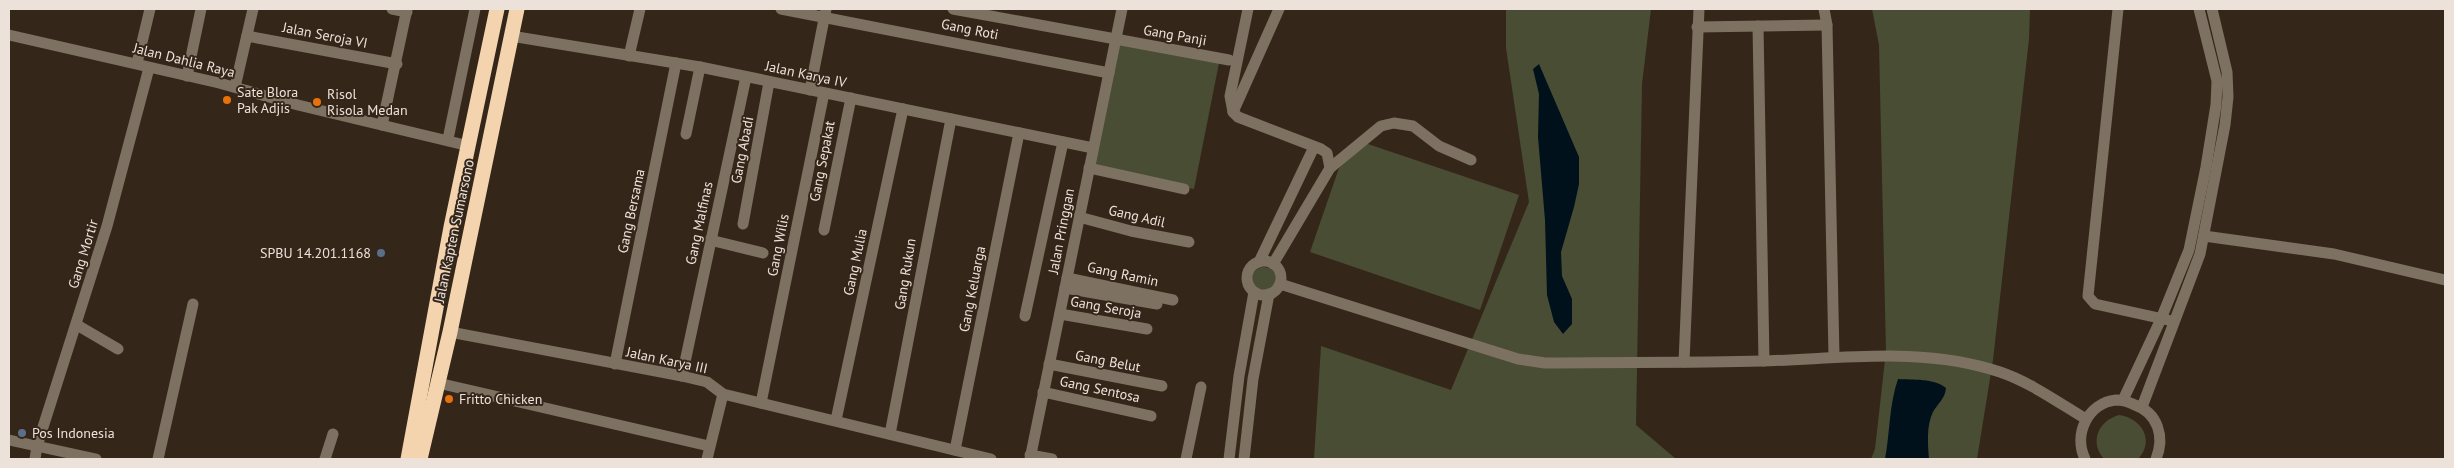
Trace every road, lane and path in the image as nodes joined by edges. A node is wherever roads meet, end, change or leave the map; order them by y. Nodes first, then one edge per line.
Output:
1 (150, 9) edge
2 (201, 9) edge
3 (253, 9) edge
4 (392, 9) edge
5 (475, 9) edge
6 (497, 9) edge
7 (517, 9) edge
8 (640, 9) edge
9 (781, 9) edge
10 (952, 9) edge
11 (1122, 9) edge
12 (1248, 9) edge
13 (1279, 9) edge
14 (1698, 9) edge
15 (1824, 9) edge
16 (2118, 9) edge
17 (2199, 9) edge
18 (2212, 9) edge
19 (407, 10) edge
20 (826, 13) edge
21 (1827, 25) junction
22 (1758, 26) junction
23 (1697, 27) junction
24 (9, 35) edge
25 (247, 36) junction
26 (511, 36) junction
27 (1116, 40) junction
28 (629, 56) junction
29 (1229, 60) dead end
30 (137, 64) junction
31 (397, 64) junction
32 (676, 64) junction
33 (700, 67) junction
34 (149, 68) junction
35 (1109, 73) junction
36 (187, 76) junction
37 (746, 77) junction
38 (770, 82) junction
39 (235, 88) junction
40 (810, 90) junction
41 (824, 93) junction
42 (850, 98) junction
43 (903, 109) junction
44 (1233, 112) junction
45 (951, 119) junction
46 (382, 125) junction
47 (1019, 133) junction
48 (686, 134) dead end
49 (448, 139) junction
50 (1063, 142) junction
51 (469, 146) junction
52 (1314, 147) junction
53 (1094, 148) junction
54 (1471, 160) dead end
55 (1089, 168) junction
56 (1330, 168) junction
57 (1184, 190) dead end
58 (1079, 217) junction
59 (743, 224) dead end
60 (824, 230) dead end
61 (2204, 236) junction
62 (710, 240) junction
63 (1189, 242) dead end
64 (763, 253) dead end
65 (1259, 262) junction
66 (1273, 264) junction
67 (2445, 280) edge
68 (1066, 283) junction
69 (1280, 284) junction
70 (1254, 292) junction
71 (1269, 294) junction
72 (1173, 300) dead end
73 (193, 304) dead end
74 (1157, 304) dead end
75 (1060, 314) junction
76 (1025, 316) dead end
77 (2161, 318) junction
78 (2174, 321) junction
79 (77, 325) junction
80 (1147, 329) dead end
81 (450, 332) junction
82 (118, 349) dead end
83 (1834, 356) junction
84 (1764, 361) junction
85 (1684, 362) junction
86 (615, 364) junction
87 (1049, 364) junction
88 (682, 376) junction
89 (438, 383) junction
90 (1162, 386) dead end
91 (1201, 387) dead end
92 (1043, 392) junction
93 (723, 394) junction
94 (2122, 400) junction
95 (761, 403) junction
96 (2142, 407) junction
97 (1151, 416) dead end
98 (2086, 419) junction
99 (836, 420) junction
100 (332, 434) dead end
101 (890, 434) junction
102 (9, 440) edge
103 (37, 446) junction
104 (709, 446) junction
105 (955, 450) junction
106 (1030, 457) edge
107 (35, 459) edge
108 (96, 459) edge
109 (158, 459) edge
110 (325, 459) edge
111 (408, 459) edge
112 (420, 459) edge
113 (707, 459) edge
114 (991, 459) edge
115 (1052, 459) edge
116 (1186, 459) edge
117 (1229, 459) edge
118 (1244, 459) edge
119 (2085, 459) edge
120 (2156, 459) edge

1 - 30 street
2 - 36 street
3 - 25 street
4 - 19 street
5 - 49 street
6 - 51 highway, Jalan Kapten Sumarsono
7 - 26 highway, Jalan Kapten Sumarsono
8 - 28 street
9 - 20 street, Gang Roti
10 - 27 street, Gang Panji
11 - 27 street, Jalan Pringgan
12 - 44 street
13 - 44 street
14 - 23 street
15 - 21 street
16 - 77 street
17 - 77 street
18 - 61 street
19 - 31 street
20 - 35 street, Gang Roti
20 - 40 street
21 - 22 street
21 - 83 street
22 - 23 street
22 - 84 street
23 - 85 street
24 - 30 street, Jalan Dahlia Raya
25 - 31 street, Jalan Seroja VI
25 - 39 street
26 - 28 street, Jalan Karya IV
26 - 81 highway, Jalan Kapten Sumarsono
27 - 29 street, Gang Panji
27 - 35 street, Jalan Pringgan
28 - 32 street, Jalan Karya IV
30 - 34 street, Jalan Dahlia Raya
31 - 46 street
32 - 33 street, Jalan Karya IV
32 - 86 street, Gang Bersama
33 - 37 street, Jalan Karya IV
33 - 48 street
34 - 36 street, Jalan Dahlia Raya
34 - 79 street, Gang Mortir
35 - 53 street, Jalan Pringgan
36 - 39 street, Jalan Dahlia Raya
37 - 38 street, Jalan Karya IV
37 - 62 street, Gang Malfinas
38 - 40 street, Jalan Karya IV
38 - 59 street, Gang Abadi
39 - 46 street, Jalan Dahlia Raya
40 - 41 street, Jalan Karya IV
41 - 42 street, Jalan Karya IV
41 - 95 street, Gang Wilis
42 - 43 street, Jalan Karya IV
42 - 60 street, Gang Sepakat
43 - 45 street, Jalan Karya IV
43 - 99 street, Gang Mulia
44 - 52 street
45 - 47 street, Jalan Karya IV
45 - 101 street, Gang Rukun
46 - 49 street, Jalan Dahlia Raya
47 - 50 street, Jalan Karya IV
47 - 105 street, Gang Keluarga
49 - 51 street, Jalan Dahlia Raya
50 - 53 street, Jalan Karya IV
50 - 76 street
51 - 111 highway, Jalan Kapten Sumarsono
52 - 56 street
52 - 65 street
53 - 55 street, Jalan Pringgan
54 - 56 street
55 - 57 street
55 - 58 street, Jalan Pringgan
56 - 66 street
58 - 63 street, Gang Adil
58 - 68 street, Jalan Pringgan
61 - 67 street
61 - 78 street
62 - 64 street
62 - 88 street, Gang Malfinas
65 - 66 street
65 - 70 street
66 - 69 street
68 - 72 street, Gang Ramin
68 - 74 street
68 - 75 street, Jalan Pringgan
69 - 71 street
69 - 85 street
70 - 71 street
70 - 117 street
71 - 118 street
73 - 109 street
75 - 80 street, Gang Seroja
75 - 87 street, Jalan Pringgan
77 - 78 street
77 - 94 street
78 - 96 street
79 - 82 street
79 - 103 street, Gang Mortir
81 - 86 street, Jalan Karya III
81 - 89 highway, Jalan Kapten Sumarsono
83 - 84 street
83 - 98 street
84 - 85 street
86 - 88 street, Jalan Karya III
87 - 90 street, Gang Belut
87 - 92 street, Jalan Pringgan
88 - 93 street, Jalan Karya III
89 - 104 street
89 - 112 highway, Jalan Kapten Sumarsono
91 - 116 street
92 - 97 street, Gang Sentosa
92 - 106 street, Jalan Pringgan
93 - 95 street, Jalan Karya III
93 - 104 street
94 - 96 street
94 - 98 street
95 - 99 street, Jalan Karya III
96 - 120 street
98 - 119 street
99 - 101 street, Jalan Karya III
100 - 110 street
101 - 105 street, Jalan Karya III
102 - 103 street
103 - 107 street, Gang Mortir
103 - 108 street
104 - 113 street
105 - 114 street, Jalan Karya III
106 - 115 street

